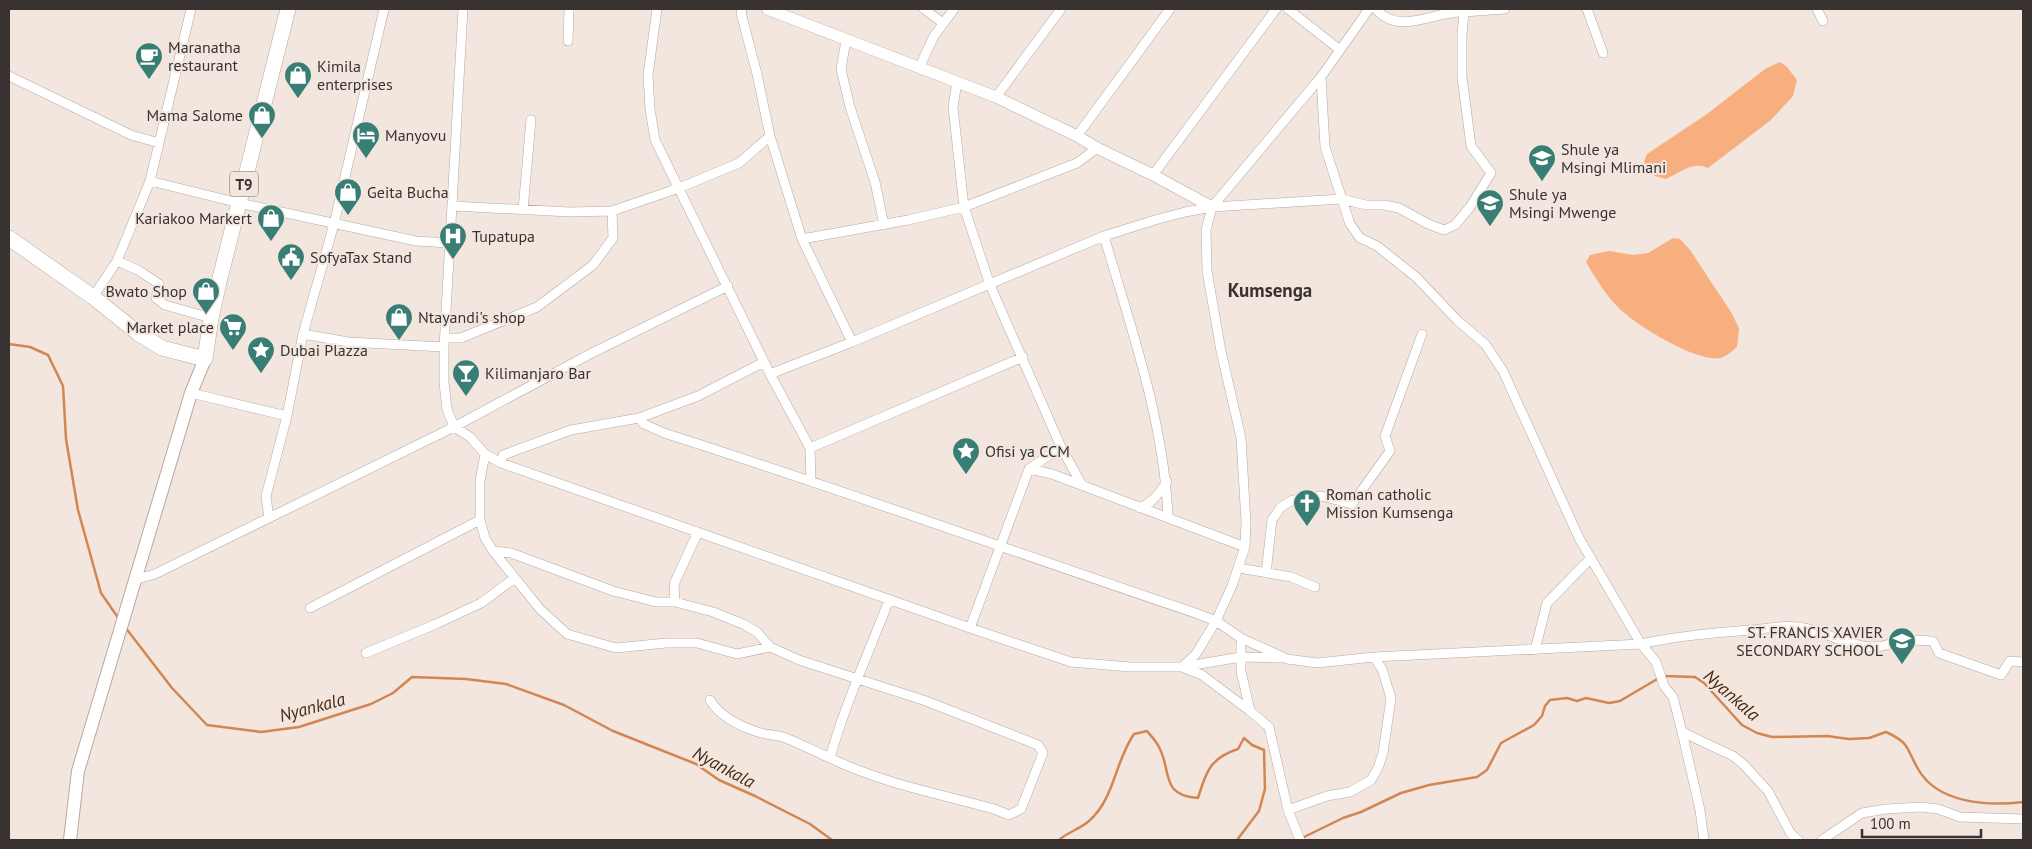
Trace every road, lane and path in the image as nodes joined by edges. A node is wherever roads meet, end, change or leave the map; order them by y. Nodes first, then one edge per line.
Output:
1 (191, 9) edge
2 (288, 9) edge
3 (384, 9) edge
4 (463, 9) edge
5 (570, 9) edge
6 (657, 9) edge
7 (742, 9) edge
8 (767, 9) edge
9 (924, 9) edge
10 (954, 9) edge
11 (1061, 9) edge
12 (1170, 9) edge
13 (1276, 9) edge
14 (1288, 9) edge
15 (1369, 9) edge
16 (1376, 9) edge
17 (1505, 9) edge
18 (1587, 9) edge
19 (1817, 9) edge
20 (1466, 11) edge
21 (1823, 21) dead end
22 (943, 23) junction
23 (846, 40) junction
24 (568, 41) dead end
25 (1340, 50) junction
26 (1603, 53) dead end
27 (919, 68) junction
28 (9, 76) edge
29 (1321, 77) junction
30 (957, 82) junction
31 (996, 97) junction
32 (531, 120) dead end
33 (770, 136) junction
34 (1077, 136) junction
35 (159, 143) junction
36 (1096, 148) junction
37 (1153, 175) junction
38 (150, 181) junction
39 (679, 188) junction
40 (1341, 199) junction
41 (239, 203) junction
42 (452, 206) junction
43 (964, 207) junction
44 (1212, 207) junction
45 (522, 210) junction
46 (612, 211) junction
47 (334, 224) junction
48 (884, 225) junction
49 (1104, 236) junction
50 (9, 238) edge
51 (802, 239) junction
52 (450, 243) junction
53 (117, 261) junction
54 (990, 285) junction
55 (728, 286) junction
56 (93, 298) junction
57 (211, 318) junction
58 (303, 334) junction
59 (1422, 334) dead end
60 (852, 342) junction
61 (445, 343) junction
62 (1023, 357) junction
63 (205, 359) junction
64 (764, 362) junction
65 (770, 374) junction
66 (191, 393) junction
67 (287, 416) junction
68 (639, 418) junction
69 (454, 427) junction
70 (1061, 447) junction
71 (810, 448) junction
72 (485, 454) junction
73 (500, 463) junction
74 (1029, 469) junction
75 (811, 480) junction
76 (1167, 481) junction
77 (1082, 485) junction
78 (1140, 508) junction
79 (269, 518) junction
80 (1168, 518) junction
81 (480, 520) junction
82 (698, 532) junction
83 (999, 547) junction
84 (1245, 547) junction
85 (493, 551) junction
86 (1591, 558) junction
87 (1240, 568) junction
88 (1266, 573) junction
89 (515, 578) junction
90 (134, 580) junction
91 (1315, 587) dead end
92 (889, 600) junction
93 (675, 602) junction
94 (310, 608) dead end
95 (1216, 621) junction
96 (970, 628) junction
97 (1241, 638) junction
98 (1641, 644) junction
99 (770, 647) junction
100 (1534, 650) junction
101 (366, 653) dead end
102 (1241, 657) junction
103 (1374, 657) junction
104 (1287, 659) junction
105 (2023, 662) edge
106 (1182, 667) junction
107 (858, 679) junction
108 (710, 700) dead end
109 (1250, 711) junction
110 (1682, 732) junction
111 (830, 758) junction
112 (1288, 810) junction
113 (2023, 819) edge
114 (1298, 836) edge
115 (70, 840) edge
116 (1704, 840) edge
117 (1798, 840) edge
118 (1822, 840) edge

1 - 35 street
2 - 41 highway, T9
3 - 47 street
4 - 42 street
5 - 24 street
6 - 39 street
7 - 33 street
8 - 23 street
9 - 22 street
10 - 22 street
11 - 31 street
12 - 34 street
13 - 37 street
14 - 25 street
15 - 25 street
16 - 20 street
17 - 20 street
18 - 26 street
19 - 21 street
20 - 40 street
22 - 27 street
23 - 27 street
23 - 48 street
25 - 29 street
27 - 30 street
28 - 35 street
29 - 40 street
29 - 44 street
30 - 31 street
30 - 43 street
31 - 34 street
32 - 45 street
33 - 39 street
33 - 51 street
34 - 36 street
35 - 38 street
36 - 37 street
36 - 43 street
37 - 44 street
38 - 41 street
38 - 53 street
39 - 46 street
39 - 55 street
40 - 44 street
40 - 86 street
41 - 47 street
41 - 57 highway, T9
42 - 45 street
42 - 52 street
43 - 48 street
43 - 54 street
44 - 49 street
44 - 84 street
45 - 46 street
46 - 61 street
47 - 52 street
47 - 58 street
48 - 51 street
49 - 54 street
49 - 76 street
50 - 56 highway
51 - 60 street
52 - 61 street
53 - 56 street
53 - 57 street
54 - 60 street
54 - 62 street
55 - 64 street
55 - 69 street
56 - 63 highway
57 - 63 highway, T9
58 - 61 street
58 - 67 street
59 - 88 street
60 - 65 street
61 - 69 street
62 - 70 street
62 - 71 street
63 - 66 main road
64 - 65 street
64 - 68 street
65 - 71 street
66 - 67 street
66 - 90 main road
67 - 79 street
68 - 73 street
68 - 75 street
69 - 72 street
69 - 79 street
70 - 74 street
70 - 77 street
71 - 75 street
72 - 73 street
72 - 81 street
73 - 82 street
74 - 77 street
74 - 83 street
75 - 83 street
76 - 78 street
76 - 80 street
77 - 78 street
78 - 80 street
79 - 90 street
80 - 84 street
81 - 85 street
81 - 94 street
82 - 92 street
82 - 93 street
83 - 95 street
83 - 96 street
84 - 87 street
85 - 89 street
85 - 93 street
86 - 98 street
86 - 100 street
87 - 88 street
87 - 95 street
88 - 91 street
89 - 99 street
89 - 101 street
90 - 115 main road
92 - 96 street
92 - 107 street
93 - 99 street
95 - 97 street
95 - 106 street
96 - 106 street
97 - 102 street
97 - 104 street
98 - 100 street
98 - 105 street
98 - 110 street
99 - 107 street
100 - 103 street
102 - 104 street
102 - 106 street
102 - 109 street
103 - 104 street
103 - 112 street
106 - 109 street
107 - 111 street
107 - 111 street
108 - 111 street
109 - 112 street
110 - 116 street
110 - 117 street
112 - 114 street
113 - 118 street

